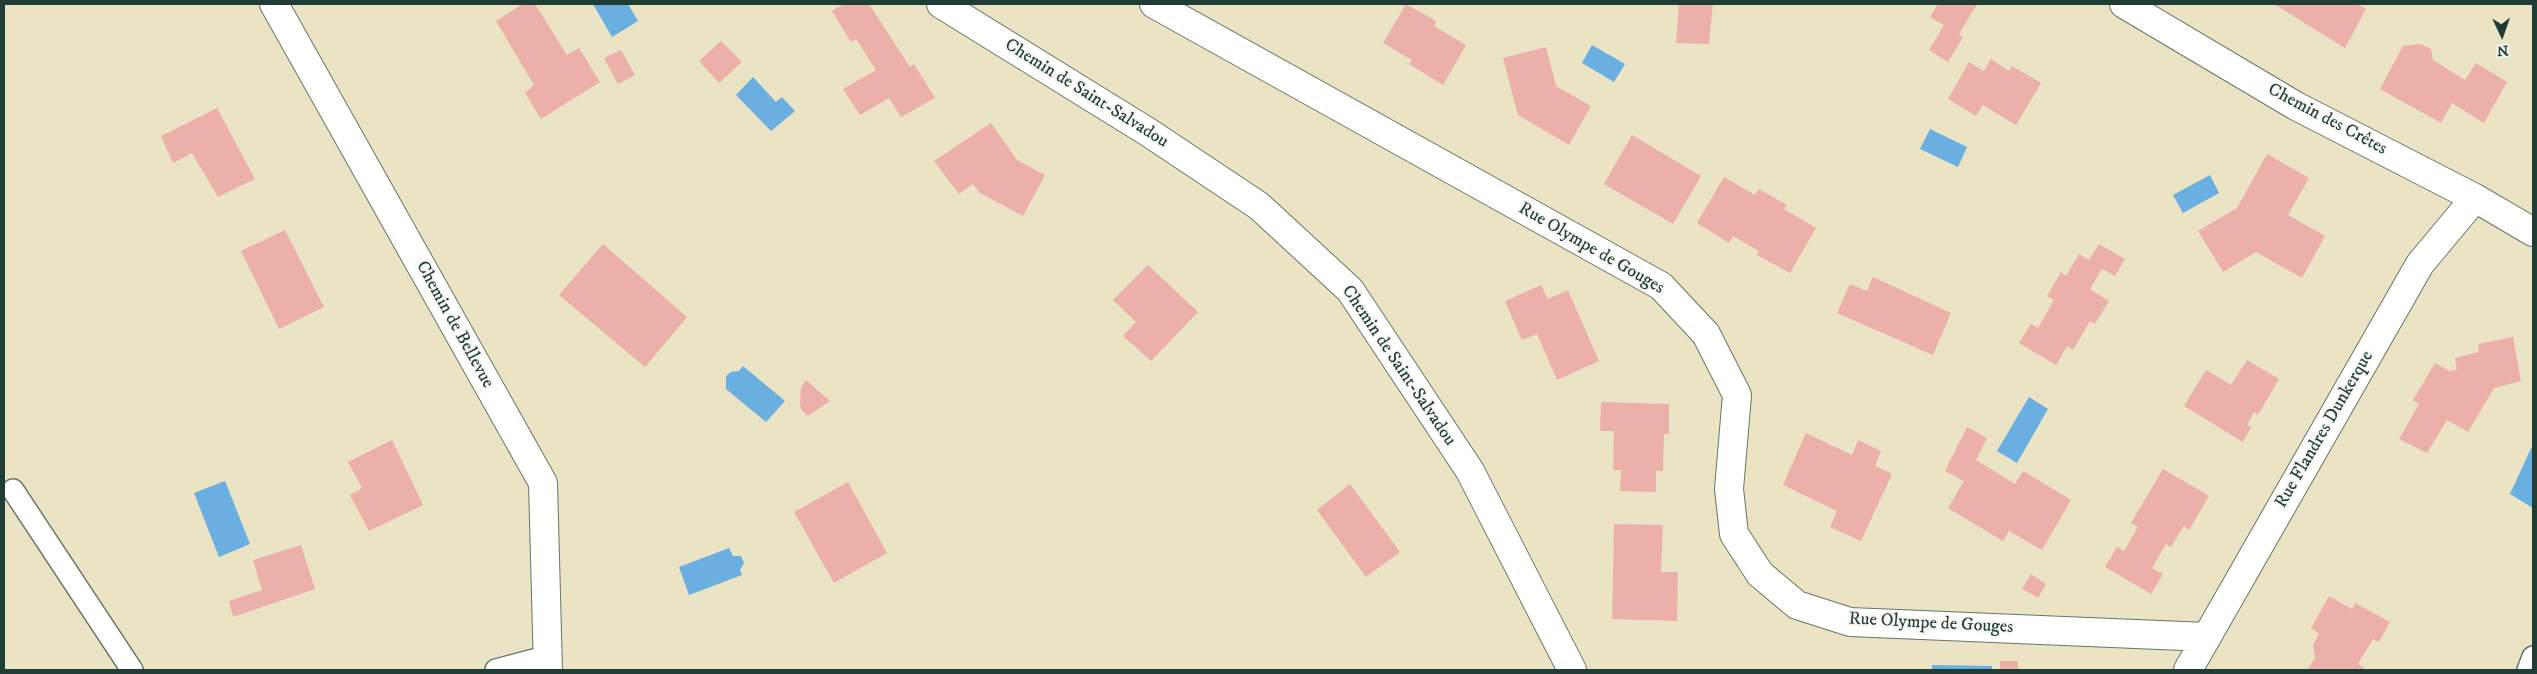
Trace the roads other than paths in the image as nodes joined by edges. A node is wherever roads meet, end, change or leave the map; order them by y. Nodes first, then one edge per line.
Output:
1 (274, 4) edge
2 (941, 4) edge
3 (1154, 4) edge
4 (2124, 4) edge
5 (2475, 198) junction
6 (2533, 232) edge
7 (13, 490) dead end
8 (2207, 637) junction
9 (2533, 657) edge
10 (549, 663) edge
11 (132, 670) edge
12 (496, 670) edge
13 (1572, 670) edge
14 (2188, 670) edge
15 (2528, 670) edge

1 - 10 street, Chemin de Bellevue
2 - 13 street, Chemin de Saint-Salvadou
3 - 8 street, Rue Olympe de Gouges
4 - 5 street, Chemin des Crêtes
5 - 6 street, Chemin des Crêtes
5 - 8 street, Rue Flandres Dunkerque
7 - 11 lane
8 - 14 street, Rue Flandres Dunkerque
9 - 15 lane
10 - 12 lane

